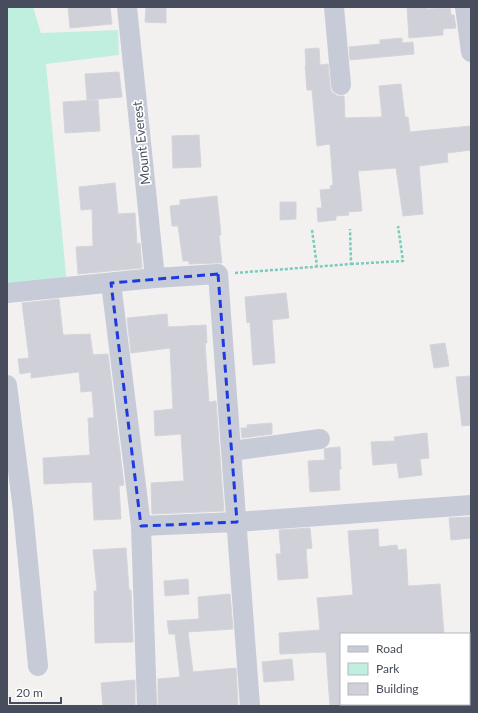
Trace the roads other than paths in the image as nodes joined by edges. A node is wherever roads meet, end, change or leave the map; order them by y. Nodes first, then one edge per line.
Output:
1 (127, 7) edge
2 (334, 7) edge
3 (465, 7) edge
4 (471, 52) edge
5 (341, 84) dead end
6 (155, 278) junction
7 (111, 283) junction
8 (7, 293) edge
9 (7, 385) edge
10 (320, 439) dead end
11 (232, 451) junction
12 (14, 493) edge
13 (471, 505) edge
14 (237, 522) junction
15 (141, 526) junction
16 (38, 666) dead end
17 (409, 705) edge
18 (147, 706) edge
19 (250, 706) edge
20 (396, 706) edge

1 - 6 street, Mount Everest
2 - 5 street
3 - 4 street
6 - 7 street
6 - 11 street
7 - 8 street
7 - 15 street
9 - 12 street
10 - 11 street
11 - 14 street
12 - 16 street
13 - 14 street
14 - 15 street
14 - 19 street
15 - 18 street
17 - 20 street

